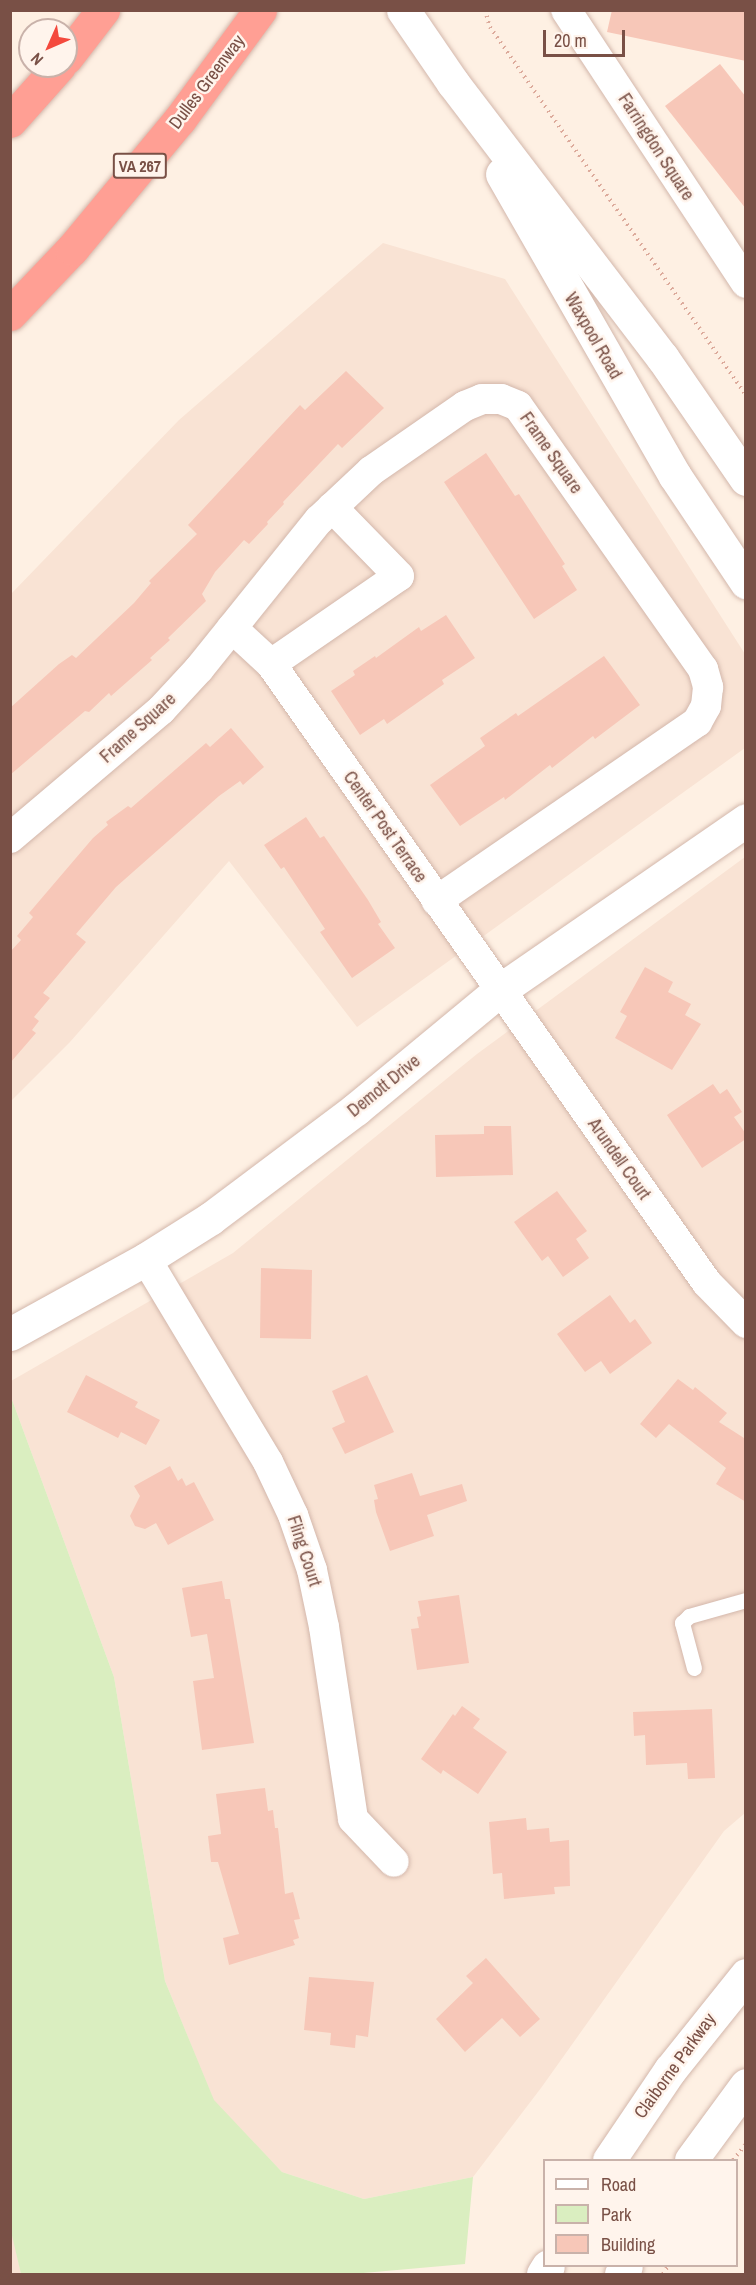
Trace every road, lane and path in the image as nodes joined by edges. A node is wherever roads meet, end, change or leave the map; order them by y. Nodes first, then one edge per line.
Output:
1 (103, 10) edge
2 (260, 10) edge
3 (403, 10) edge
4 (484, 10) edge
5 (566, 10) edge
6 (78, 42) edge
7 (48, 78) edge
8 (453, 83) junction
9 (10, 121) edge
10 (746, 283) edge
11 (10, 314) edge
12 (746, 395) edge
13 (746, 479) edge
14 (332, 507) junction
15 (746, 582) edge
16 (232, 628) junction
17 (271, 664) junction
18 (746, 819) edge
19 (10, 838) edge
20 (437, 902) junction
21 (500, 990) junction
22 (146, 1259) junction
23 (746, 1323) edge
24 (10, 1334) edge
25 (746, 1600) edge
26 (694, 1668) dead end
27 (394, 1862) dead end
28 (746, 1975) edge
29 (746, 2085) edge
30 (746, 2144) edge
31 (610, 2159) edge
32 (693, 2159) edge
33 (734, 2159) edge

1 - 6 highway
2 - 11 highway, Dulles Greenway / VA 267
3 - 8 street, Waxpool Road
4 - 12 path
5 - 10 street, Farringdon Square
7 - 9 highway
8 - 13 street, Waxpool Road
8 - 15 street, Waxpool Road
14 - 16 street, Frame Square
14 - 17 street
14 - 20 street, Frame Square
16 - 17 street, Center Post Terrace
16 - 19 street, Frame Square
17 - 20 street, Center Post Terrace
18 - 21 street, Demott Drive
20 - 21 street, Center Post Terrace
21 - 22 street, Demott Drive
21 - 23 street, Arundell Court
22 - 24 street, Demott Drive
22 - 27 street, Fling Court
25 - 26 lane
28 - 31 street, Claiborne Parkway
29 - 32 street
30 - 33 path

